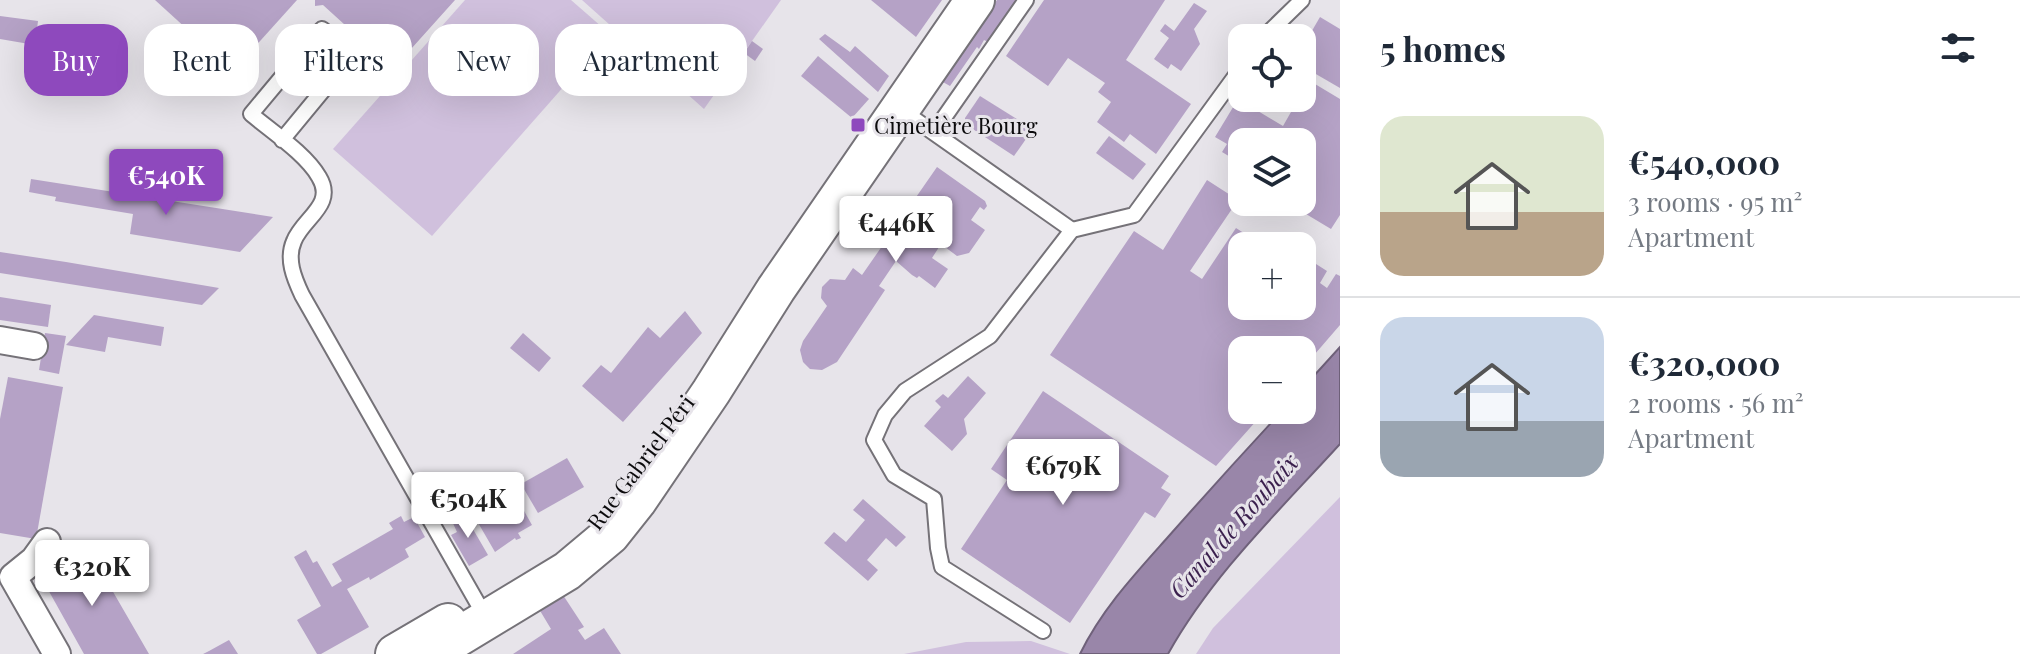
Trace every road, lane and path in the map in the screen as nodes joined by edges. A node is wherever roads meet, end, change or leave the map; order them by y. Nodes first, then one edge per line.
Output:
1 (975, 0) edge
2 (1026, 0) edge
3 (1302, 0) edge
4 (1277, 24) edge
5 (1228, 86) edge
6 (900, 109) junction
7 (934, 132) junction
8 (282, 140) junction
9 (1072, 230) junction
10 (0, 340) edge
11 (34, 346) dead end
12 (47, 542) dead end
13 (6, 576) edge
14 (483, 612) junction
15 (1043, 631) dead end
16 (57, 654) edge
17 (395, 654) edge
18 (430, 654) edge

1 - 6 main road, Rue Gabriel Péri
2 - 7 lane
3 - 4 lane
5 - 9 lane
6 - 7 lane
6 - 14 main road, Rue Gabriel Péri
7 - 9 lane
8 - 8 lane
8 - 14 lane
9 - 15 lane
10 - 11 street
12 - 13 street
13 - 16 street
14 - 17 main road, Rue Gabriel Péri
14 - 18 main road, Rue Gabriel Péri

